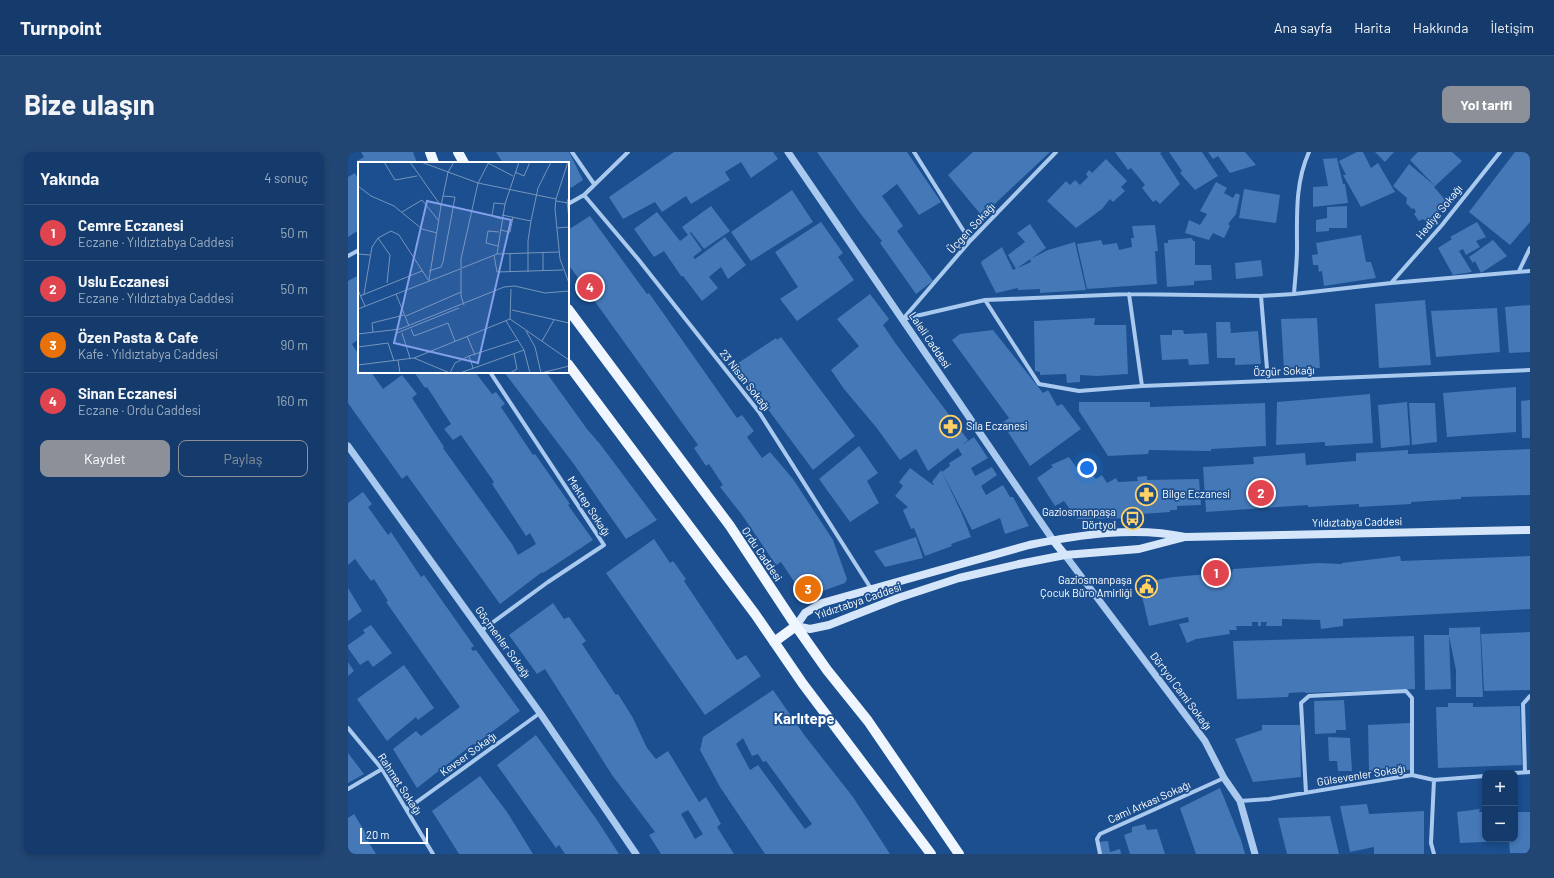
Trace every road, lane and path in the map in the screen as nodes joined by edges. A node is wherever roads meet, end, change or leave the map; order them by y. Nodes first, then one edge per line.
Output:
1 (430, 152) edge
2 (458, 152) edge
3 (572, 152) edge
4 (628, 152) edge
5 (788, 152) edge
6 (914, 152) edge
7 (1056, 152) edge
8 (1309, 152) edge
9 (1500, 152) edge
10 (434, 162) edge
11 (463, 162) edge
12 (594, 184) junction
13 (584, 195) junction
14 (569, 203) edge
15 (970, 241) junction
16 (1530, 248) edge
17 (358, 251) edge
18 (348, 256) edge
19 (1530, 271) edge
20 (1519, 272) junction
21 (1391, 283) junction
22 (1129, 294) junction
23 (1294, 294) junction
24 (1261, 296) junction
25 (985, 300) junction
26 (569, 311) edge
27 (903, 319) junction
28 (569, 365) edge
29 (1530, 370) edge
30 (491, 373) edge
31 (1268, 381) junction
32 (1142, 386) junction
33 (348, 446) edge
34 (1530, 530) edge
35 (1185, 537) junction
36 (1053, 540) junction
37 (1065, 555) junction
38 (872, 590) junction
39 (796, 626) junction
40 (481, 631) junction
41 (774, 642) junction
42 (1530, 696) edge
43 (540, 713) junction
44 (348, 728) edge
45 (382, 769) junction
46 (1525, 772) junction
47 (1530, 772) edge
48 (1518, 773) edge
49 (1412, 775) junction
50 (1482, 776) edge
51 (1224, 778) junction
52 (1434, 780) junction
53 (348, 789) edge
54 (1306, 793) junction
55 (1240, 800) junction
56 (407, 809) junction
57 (433, 854) edge
58 (636, 854) edge
59 (931, 854) edge
60 (959, 854) edge
61 (1100, 854) edge
62 (1255, 854) edge
63 (1434, 854) edge

1 - 10 main road
2 - 11 main road
3 - 12 street
4 - 12 street
5 - 27 street, Laleli Caddesi
6 - 15 street
7 - 15 street, Üçgen Sokağı
8 - 23 street
9 - 21 street, Hediye Sokağı
12 - 13 street
13 - 14 street
13 - 38 street, 23 Nisan Sokağı
15 - 27 street, Üçgen Sokağı
16 - 20 street
17 - 18 street
19 - 20 street
20 - 21 street
21 - 23 street
22 - 24 street
22 - 25 street
22 - 32 street
23 - 24 street
24 - 31 street
25 - 27 street
25 - 32 street, Özgür Sokağı
26 - 39 main road, Ordu Caddesi
27 - 36 street, Laleli Caddesi
28 - 41 main road
29 - 31 street, Özgür Sokağı
30 - 40 street, Mektep Sokağı
31 - 32 street, Özgür Sokağı
33 - 40 street, Göçmenler Sokağı
34 - 35 main road, Yıldıztabya Caddesi
35 - 36 main road, Yıldıztabya Caddesi
35 - 37 main road, Yıldıztabya Caddesi
36 - 37 main road
36 - 38 main road, Yıldıztabya Caddesi
37 - 39 main road, Yıldıztabya Caddesi
37 - 51 street, Dörtyol Cami Sokağı
38 - 39 main road, Yıldıztabya Caddesi
39 - 41 main road
39 - 60 main road, Ordu Caddesi
40 - 43 street, Göçmenler Sokağı
41 - 59 main road
42 - 46 street
43 - 56 street, Kevser Sokağı
43 - 58 street, Göçmenler Sokağı
44 - 45 street, Rahmet Sokağı
45 - 53 street
45 - 56 street, Rahmet Sokağı
46 - 47 street
46 - 48 street
49 - 52 street, Gülsevenler Sokağı
49 - 54 street, Gülsevenler Sokağı
49 - 54 street
50 - 52 street, Gülsevenler Sokağı
51 - 55 street, Dörtyol Cami Sokağı
51 - 61 street, Cami Arkası Sokağı
52 - 63 street
54 - 55 street, Gülsevenler Sokağı
55 - 62 street, Dörtyol Cami Sokağı
56 - 57 street, Rahmet Sokağı

